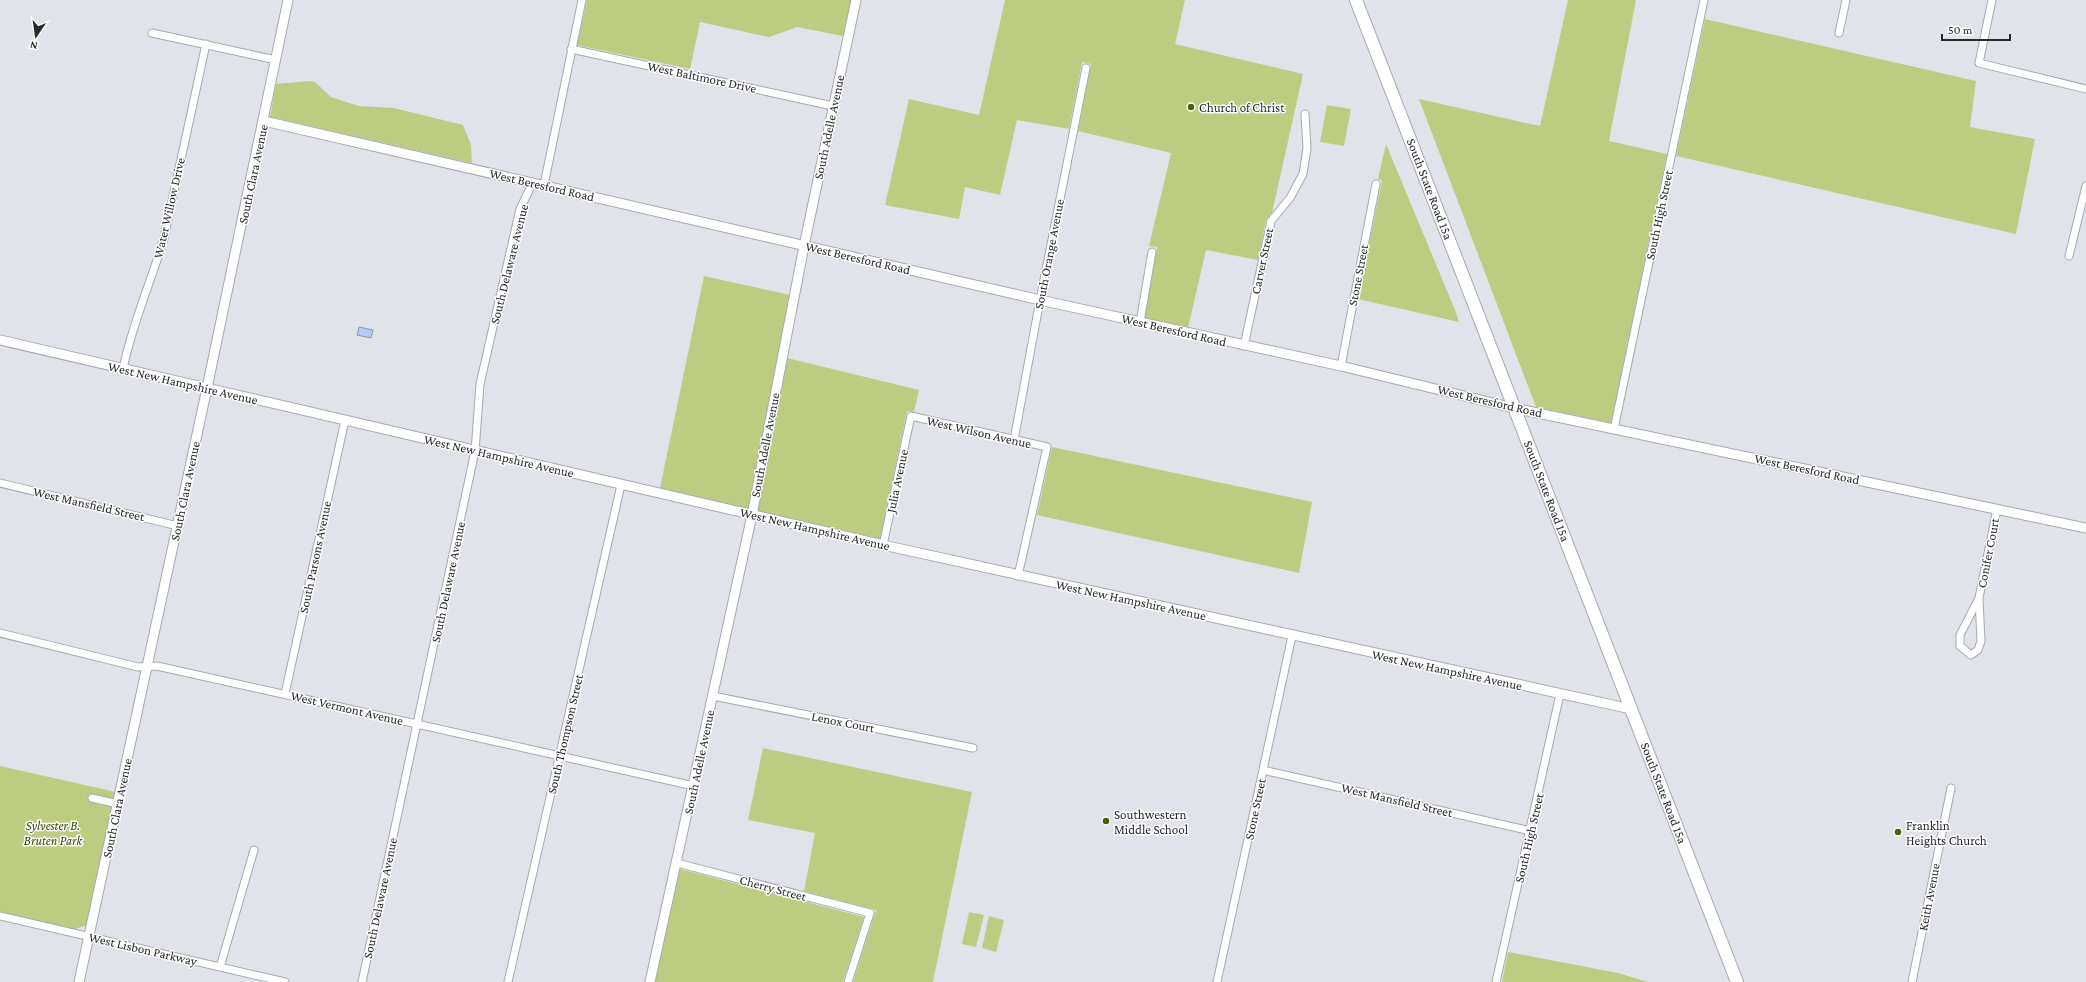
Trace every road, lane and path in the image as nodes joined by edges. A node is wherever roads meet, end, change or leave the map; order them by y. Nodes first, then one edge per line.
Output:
1 (288, 0) edge
2 (582, 0) edge
3 (856, 0) edge
4 (1356, 0) edge
5 (1704, 0) edge
6 (1846, 0) edge
7 (1992, 0) edge
8 (152, 33) dead end
9 (1839, 33) dead end
10 (206, 44) junction
11 (572, 49) junction
12 (276, 60) junction
13 (1086, 68) dead end
14 (2086, 89) edge
15 (833, 106) junction
16 (1304, 114) dead end
17 (264, 121) junction
18 (533, 182) junction
19 (1376, 184) dead end
20 (544, 185) junction
21 (2086, 186) edge
22 (804, 246) junction
23 (1152, 252) dead end
24 (2069, 256) dead end
25 (1040, 300) junction
26 (1140, 322) junction
27 (0, 340) edge
28 (1244, 346) junction
29 (1341, 366) junction
30 (123, 369) junction
31 (207, 388) junction
32 (1514, 408) junction
33 (911, 416) joint
34 (345, 420) junction
35 (1614, 429) junction
36 (1014, 440) junction
37 (475, 451) junction
38 (0, 483) edge
39 (621, 485) junction
40 (1997, 509) junction
41 (752, 515) junction
42 (178, 526) junction
43 (2086, 528) edge
44 (883, 545) junction
45 (1018, 576) junction
46 (1979, 598) junction
47 (0, 632) edge
48 (1292, 636) junction
49 (148, 666) junction
50 (285, 694) junction
51 (1560, 694) junction
52 (713, 696) junction
53 (1631, 709) junction
54 (418, 724) junction
55 (973, 748) dead end
56 (561, 756) junction
57 (1263, 770) junction
58 (694, 786) junction
59 (1951, 788) dead end
60 (92, 798) dead end
61 (118, 804) junction
62 (1531, 831) junction
63 (254, 850) dead end
64 (677, 863) junction
65 (0, 916) edge
66 (90, 936) junction
67 (220, 967) junction
68 (79, 982) edge
69 (285, 982) edge
70 (362, 982) edge
71 (508, 982) edge
72 (650, 982) edge
73 (848, 982) edge
74 (1217, 982) edge
75 (1496, 982) edge
76 (1737, 982) edge
77 (1912, 982) edge

1 - 12 street, South Clara Avenue
2 - 11 street
3 - 15 street, South Adelle Avenue
4 - 32 highway, South State Road 15a
5 - 35 street, South High Street
6 - 9 street
7 - 14 street
8 - 10 street
10 - 12 street
10 - 30 street, Water Willow Drive
11 - 15 street, West Baltimore Drive
11 - 20 street
12 - 17 street, South Clara Avenue
13 - 25 street, South Orange Avenue
15 - 22 street, South Adelle Avenue
16 - 28 street, Carver Street
17 - 18 street, West Beresford Road
17 - 31 street, South Clara Avenue
18 - 20 street, West Beresford Road
18 - 37 street, South Delaware Avenue
19 - 29 street, Stone Street
20 - 22 street, West Beresford Road
21 - 24 street
22 - 25 street, West Beresford Road
22 - 41 street, South Adelle Avenue
23 - 26 street
25 - 26 street, West Beresford Road
25 - 36 street, South Orange Avenue
26 - 28 street, West Beresford Road
27 - 30 street, West New Hampshire Avenue
28 - 29 street, West Beresford Road
29 - 32 street, West Beresford Road
30 - 31 street, West New Hampshire Avenue
31 - 34 street, West New Hampshire Avenue
31 - 42 street, South Clara Avenue
32 - 35 street, West Beresford Road
32 - 53 highway, South State Road 15a
33 - 36 street, West Wilson Avenue
33 - 44 street, Julia Avenue
34 - 37 street, West New Hampshire Avenue
34 - 50 street, South Parsons Avenue
35 - 40 street, West Beresford Road
36 - 45 street, West Wilson Avenue
37 - 39 street, West New Hampshire Avenue
37 - 54 street, South Delaware Avenue
38 - 42 street, West Mansfield Street
39 - 41 street, West New Hampshire Avenue
39 - 56 street, South Thompson Street
40 - 43 street, West Beresford Road
40 - 46 street, Conifer Court
41 - 44 street, West New Hampshire Avenue
41 - 52 street, South Adelle Avenue
42 - 49 street, South Clara Avenue
44 - 45 street, West New Hampshire Avenue
45 - 48 street, West New Hampshire Avenue
46 - 46 street, Conifer Court
47 - 49 street, West Vermont Avenue
48 - 51 street, West New Hampshire Avenue
48 - 57 street, Stone Street
49 - 50 street, West Vermont Avenue
49 - 61 street, South Clara Avenue
50 - 54 street, West Vermont Avenue
51 - 53 street, West New Hampshire Avenue
51 - 62 street, South High Street
52 - 55 street, Lenox Court
52 - 58 street, South Adelle Avenue
53 - 76 highway, South State Road 15a
54 - 56 street, West Vermont Avenue
54 - 70 street, South Delaware Avenue
56 - 58 street, West Vermont Avenue
56 - 71 street, South Thompson Street
57 - 62 street, West Mansfield Street
57 - 74 street, Stone Street
58 - 64 street, South Adelle Avenue
59 - 77 street, Keith Avenue
60 - 61 street
61 - 66 street, South Clara Avenue
62 - 75 street, South High Street
63 - 67 street
64 - 72 street, South Adelle Avenue
64 - 73 street, Cherry Street
65 - 66 street, West Lisbon Parkway
66 - 67 street, West Lisbon Parkway
66 - 68 street, South Clara Avenue
67 - 69 street, West Lisbon Parkway

